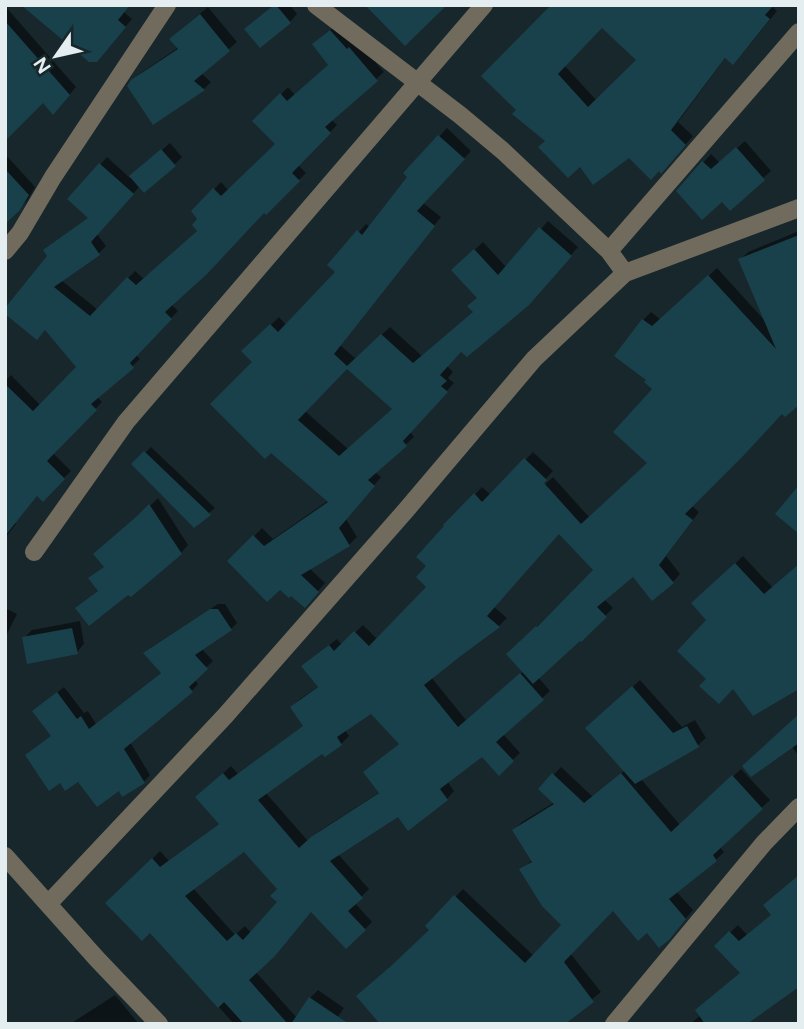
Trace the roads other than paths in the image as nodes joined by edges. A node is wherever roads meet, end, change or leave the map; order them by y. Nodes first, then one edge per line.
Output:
1 (167, 5) edge
2 (316, 5) edge
3 (484, 5) edge
4 (799, 32) edge
5 (418, 82) junction
6 (799, 208) edge
7 (5, 251) edge
8 (609, 251) junction
9 (625, 273) junction
10 (34, 552) dead end
11 (799, 807) edge
12 (5, 856) edge
13 (49, 904) junction
14 (159, 1024) edge
15 (614, 1024) edge

1 - 7 street
2 - 5 street
3 - 5 street
4 - 8 street
5 - 8 street
5 - 10 street
6 - 9 street
8 - 9 street
9 - 13 street
11 - 15 street
12 - 13 street
13 - 14 street

